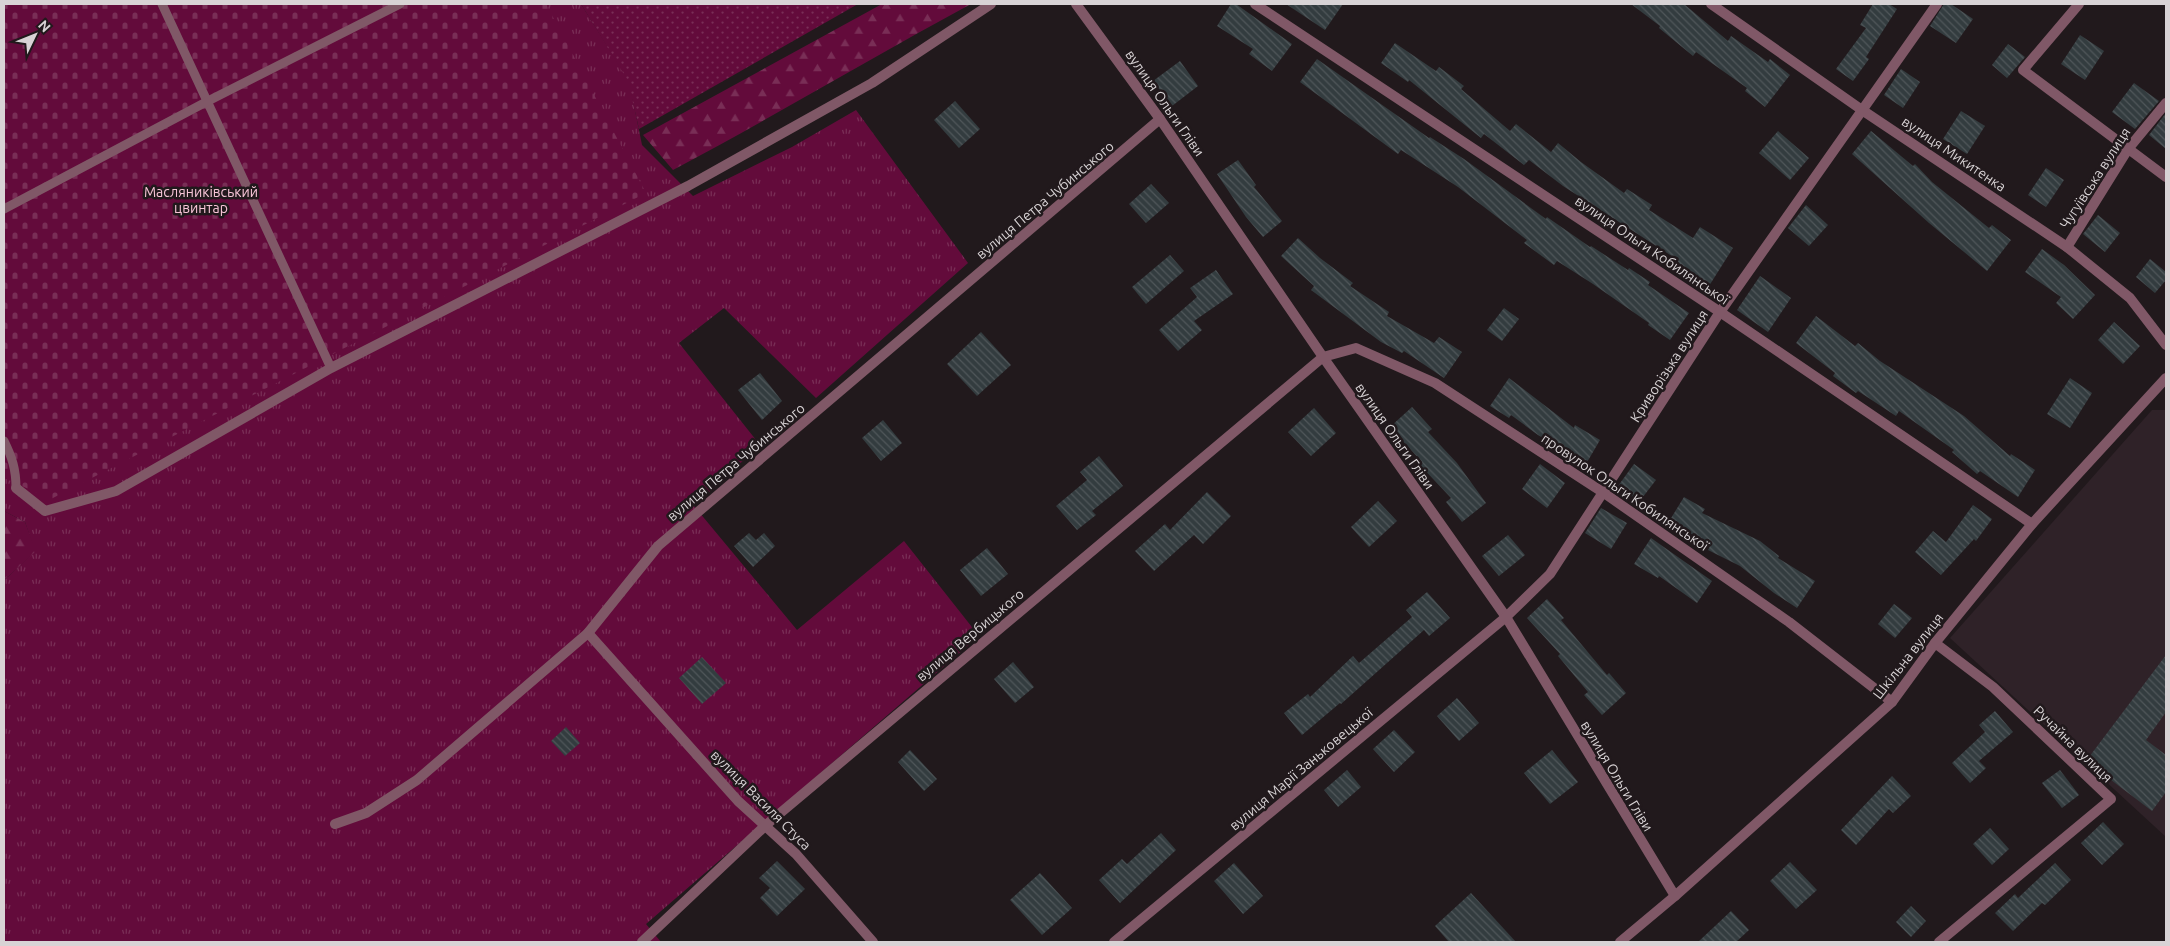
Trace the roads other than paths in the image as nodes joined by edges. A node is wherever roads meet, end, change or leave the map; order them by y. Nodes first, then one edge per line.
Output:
1 (162, 4) edge
2 (400, 4) edge
3 (991, 4) edge
4 (1076, 4) edge
5 (1255, 4) edge
6 (1711, 4) edge
7 (1937, 4) edge
8 (2079, 4) edge
9 (208, 101) junction
10 (2166, 103) edge
11 (1862, 110) junction
12 (1160, 120) junction
13 (2128, 149) junction
14 (2166, 178) edge
15 (4, 209) edge
16 (2067, 246) junction
17 (1720, 312) junction
18 (2166, 345) edge
19 (1323, 357) junction
20 (331, 368) junction
21 (2166, 378) edge
22 (4, 441) edge
23 (16, 488) joint
24 (1604, 492) junction
25 (2032, 524) junction
26 (1506, 617) junction
27 (588, 633) junction
28 (1935, 643) junction
29 (1892, 702) junction
30 (334, 824) dead end
31 (766, 825) junction
32 (1674, 896) junction
33 (642, 942) edge
34 (873, 942) edge
35 (1114, 942) edge
36 (1620, 942) edge
37 (1939, 942) edge

1 - 9 lane
2 - 9 lane
3 - 20 street
4 - 12 street, вулиця Ольги Гліви
5 - 17 street, вулиця Ольги Кобилянської
6 - 11 street, вулиця Микитенка
7 - 11 street, Криворізька вулиця
8 - 13 street
9 - 15 lane
9 - 20 lane
10 - 13 street, Чугуївська вулиця
11 - 16 street, вулиця Микитенка
11 - 17 street, Криворізька вулиця
12 - 19 street, вулиця Ольги Гліви
12 - 27 street, вулиця Петра Чубинського
13 - 14 street
13 - 16 street, Чугуївська вулиця
16 - 18 street, вулиця Микитенка
17 - 24 street, Криворізька вулиця
17 - 25 street, вулиця Ольги Кобилянської
19 - 24 street, провулок Ольги Кобилянської
19 - 26 street, вулиця Ольги Гліви
19 - 31 street, вулиця Вербицького
20 - 23 street
21 - 25 street, Шкільна вулиця
22 - 23 lane
24 - 26 street, Криворізька вулиця
24 - 29 street, провулок Ольги Кобилянської
25 - 28 street, Шкільна вулиця
26 - 32 street, вулиця Ольги Гліви
26 - 35 street, вулиця Марії Заньковецької
27 - 30 street, вулиця Петра Чубинського
27 - 31 street, вулиця Василя Стуса
28 - 29 street, Шкільна вулиця
28 - 37 street, Ручайна вулиця
29 - 32 street, Шкільна вулиця
31 - 33 street, вулиця Вербицького
31 - 34 street, вулиця Василя Стуса
32 - 36 street, Шкільна вулиця

